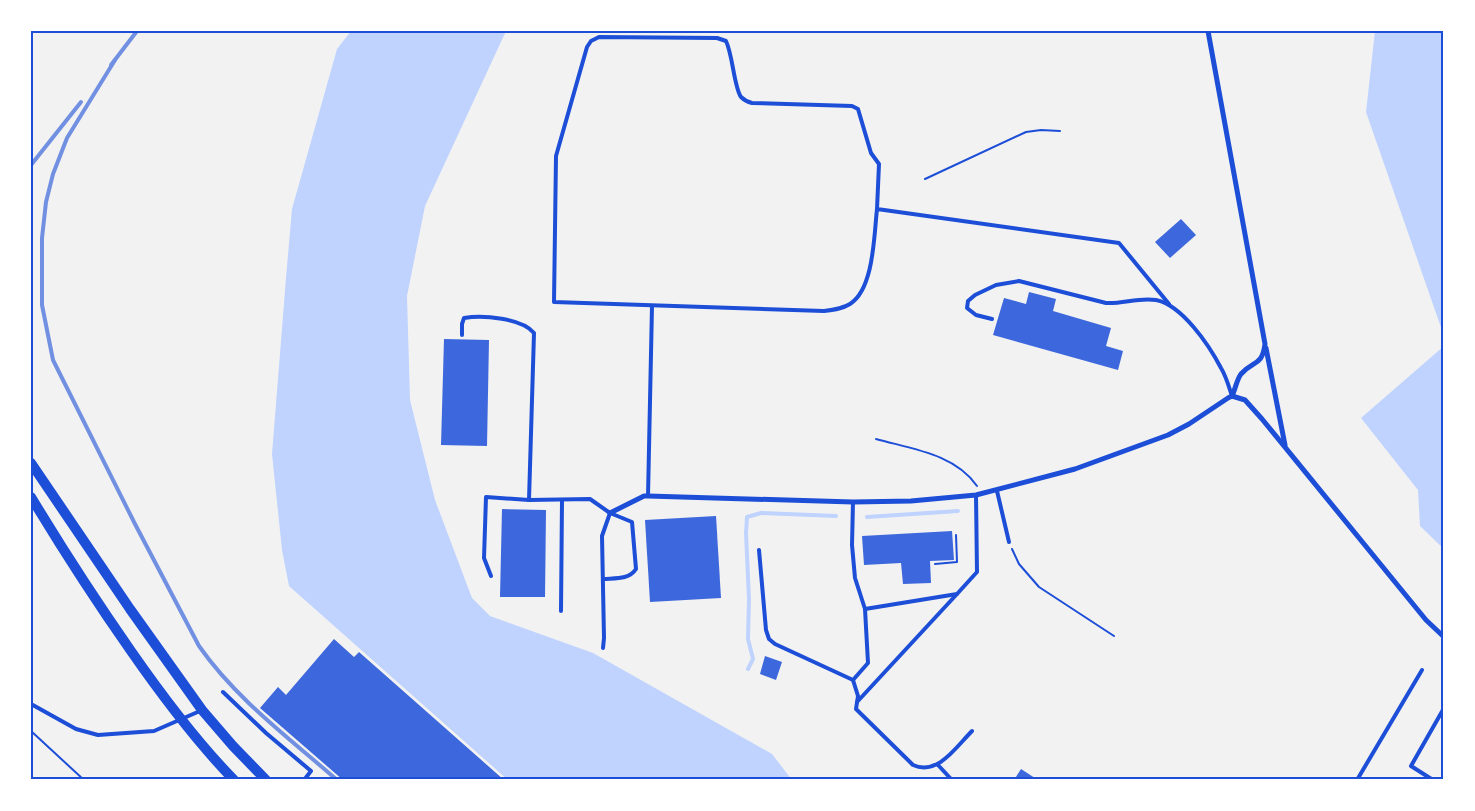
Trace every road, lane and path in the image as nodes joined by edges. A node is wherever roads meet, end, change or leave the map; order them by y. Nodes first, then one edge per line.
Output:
1 (1208, 31) edge
2 (1060, 131) dead end
3 (925, 179) dead end
4 (876, 209) junction
5 (1169, 304) junction
6 (652, 306) junction
7 (992, 319) dead end
8 (462, 335) dead end
9 (1265, 344) junction
10 (1232, 396) junction
11 (876, 440) dead end
12 (1286, 448) junction
13 (31, 463) edge
14 (997, 491) junction
15 (979, 495) junction
16 (648, 496) junction
17 (31, 497) edge
18 (529, 500) junction
19 (562, 500) junction
20 (853, 502) junction
21 (610, 513) junction
22 (956, 535) dead end
23 (1009, 542) joint
24 (759, 550) dead end
25 (935, 564) dead end
26 (491, 576) dead end
27 (603, 579) junction
28 (957, 594) junction
29 (865, 609) junction
30 (561, 611) dead end
31 (1114, 636) dead end
32 (1444, 637) edge
33 (603, 648) dead end
34 (1422, 670) dead end
35 (853, 680) junction
36 (223, 692) dead end
37 (857, 702) junction
38 (31, 704) edge
39 (1444, 708) edge
40 (202, 710) junction
41 (181, 720) junction
42 (972, 730) dead end
43 (31, 731) edge
44 (938, 765) junction
45 (84, 780) edge
46 (234, 780) edge
47 (266, 780) edge
48 (304, 780) edge
49 (952, 780) edge
50 (1357, 780) edge
51 (1433, 780) edge

1 - 9 street
2 - 3 path
4 - 5 lane
4 - 6 lane
4 - 6 lane
5 - 7 lane
5 - 10 lane
6 - 16 lane
8 - 18 lane
9 - 10 street
9 - 12 street
10 - 12 street
10 - 14 street
11 - 15 path
12 - 32 street
13 - 40 main road
14 - 15 street
14 - 23 lane
15 - 20 street
15 - 28 lane
16 - 20 street
16 - 21 street
17 - 41 main road
18 - 19 lane
18 - 26 lane
19 - 21 lane
19 - 30 lane
20 - 29 lane
21 - 27 lane
21 - 27 lane
22 - 25 path
23 - 31 path
24 - 35 lane
27 - 33 lane
28 - 29 lane
28 - 37 lane
29 - 35 lane
34 - 50 lane
35 - 37 lane
36 - 48 lane
37 - 44 lane
38 - 41 lane
39 - 51 lane
40 - 41 lane
40 - 47 main road
41 - 46 main road
42 - 44 lane
43 - 45 path
44 - 49 lane

